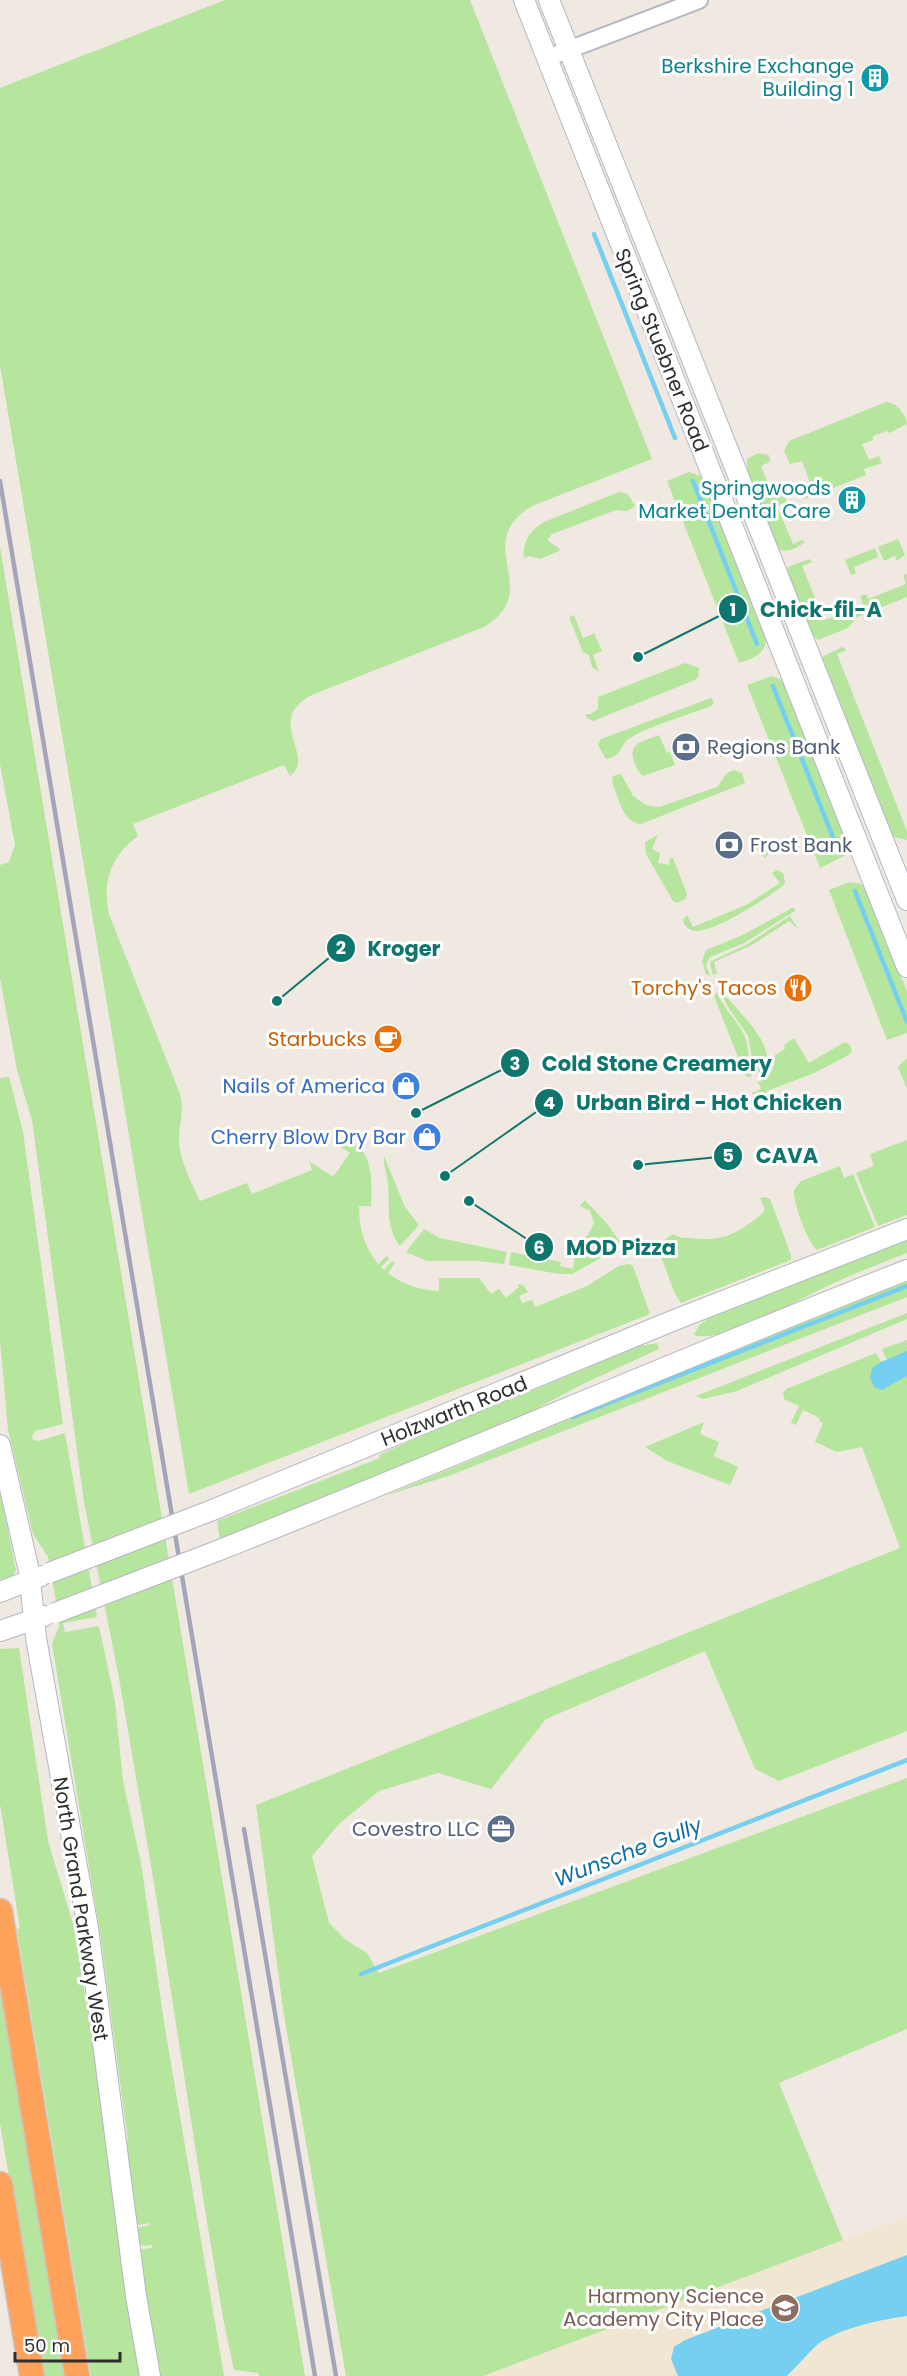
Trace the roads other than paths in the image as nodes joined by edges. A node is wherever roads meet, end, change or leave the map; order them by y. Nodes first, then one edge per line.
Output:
1 (524, 0) edge
2 (549, 0) edge
3 (699, 0) edge
4 (569, 50) junction
5 (547, 58) junction
6 (728, 449) junction
7 (702, 450) junction
8 (907, 900) edge
9 (907, 967) edge
10 (907, 1229) edge
11 (907, 1270) edge
12 (0, 1445) edge
13 (30, 1581) junction
14 (0, 1592) edge
15 (33, 1620) junction
16 (3, 1630) edge
17 (0, 1911) edge
18 (0, 2184) edge
19 (32, 2376) edge
20 (76, 2376) edge
21 (150, 2376) edge

1 - 5 main road, Spring Stuebner Road
2 - 4 main road, Spring Stuebner Road
3 - 4 street
4 - 5 street
4 - 6 main road, Spring Stuebner Road
5 - 7 main road, Spring Stuebner Road
6 - 7 main road
6 - 8 main road, Spring Stuebner Road
7 - 9 main road, Spring Stuebner Road
10 - 13 main road, Holzwarth Road, bridge
11 - 15 main road, Holzwarth Road, bridge
12 - 13 main road, North Grand Parkway West
13 - 14 main road, Holzwarth Road
13 - 15 main road, North Grand Parkway West
15 - 16 main road, Holzwarth Road
15 - 21 main road, North Grand Parkway West
17 - 20 highway
18 - 19 highway

